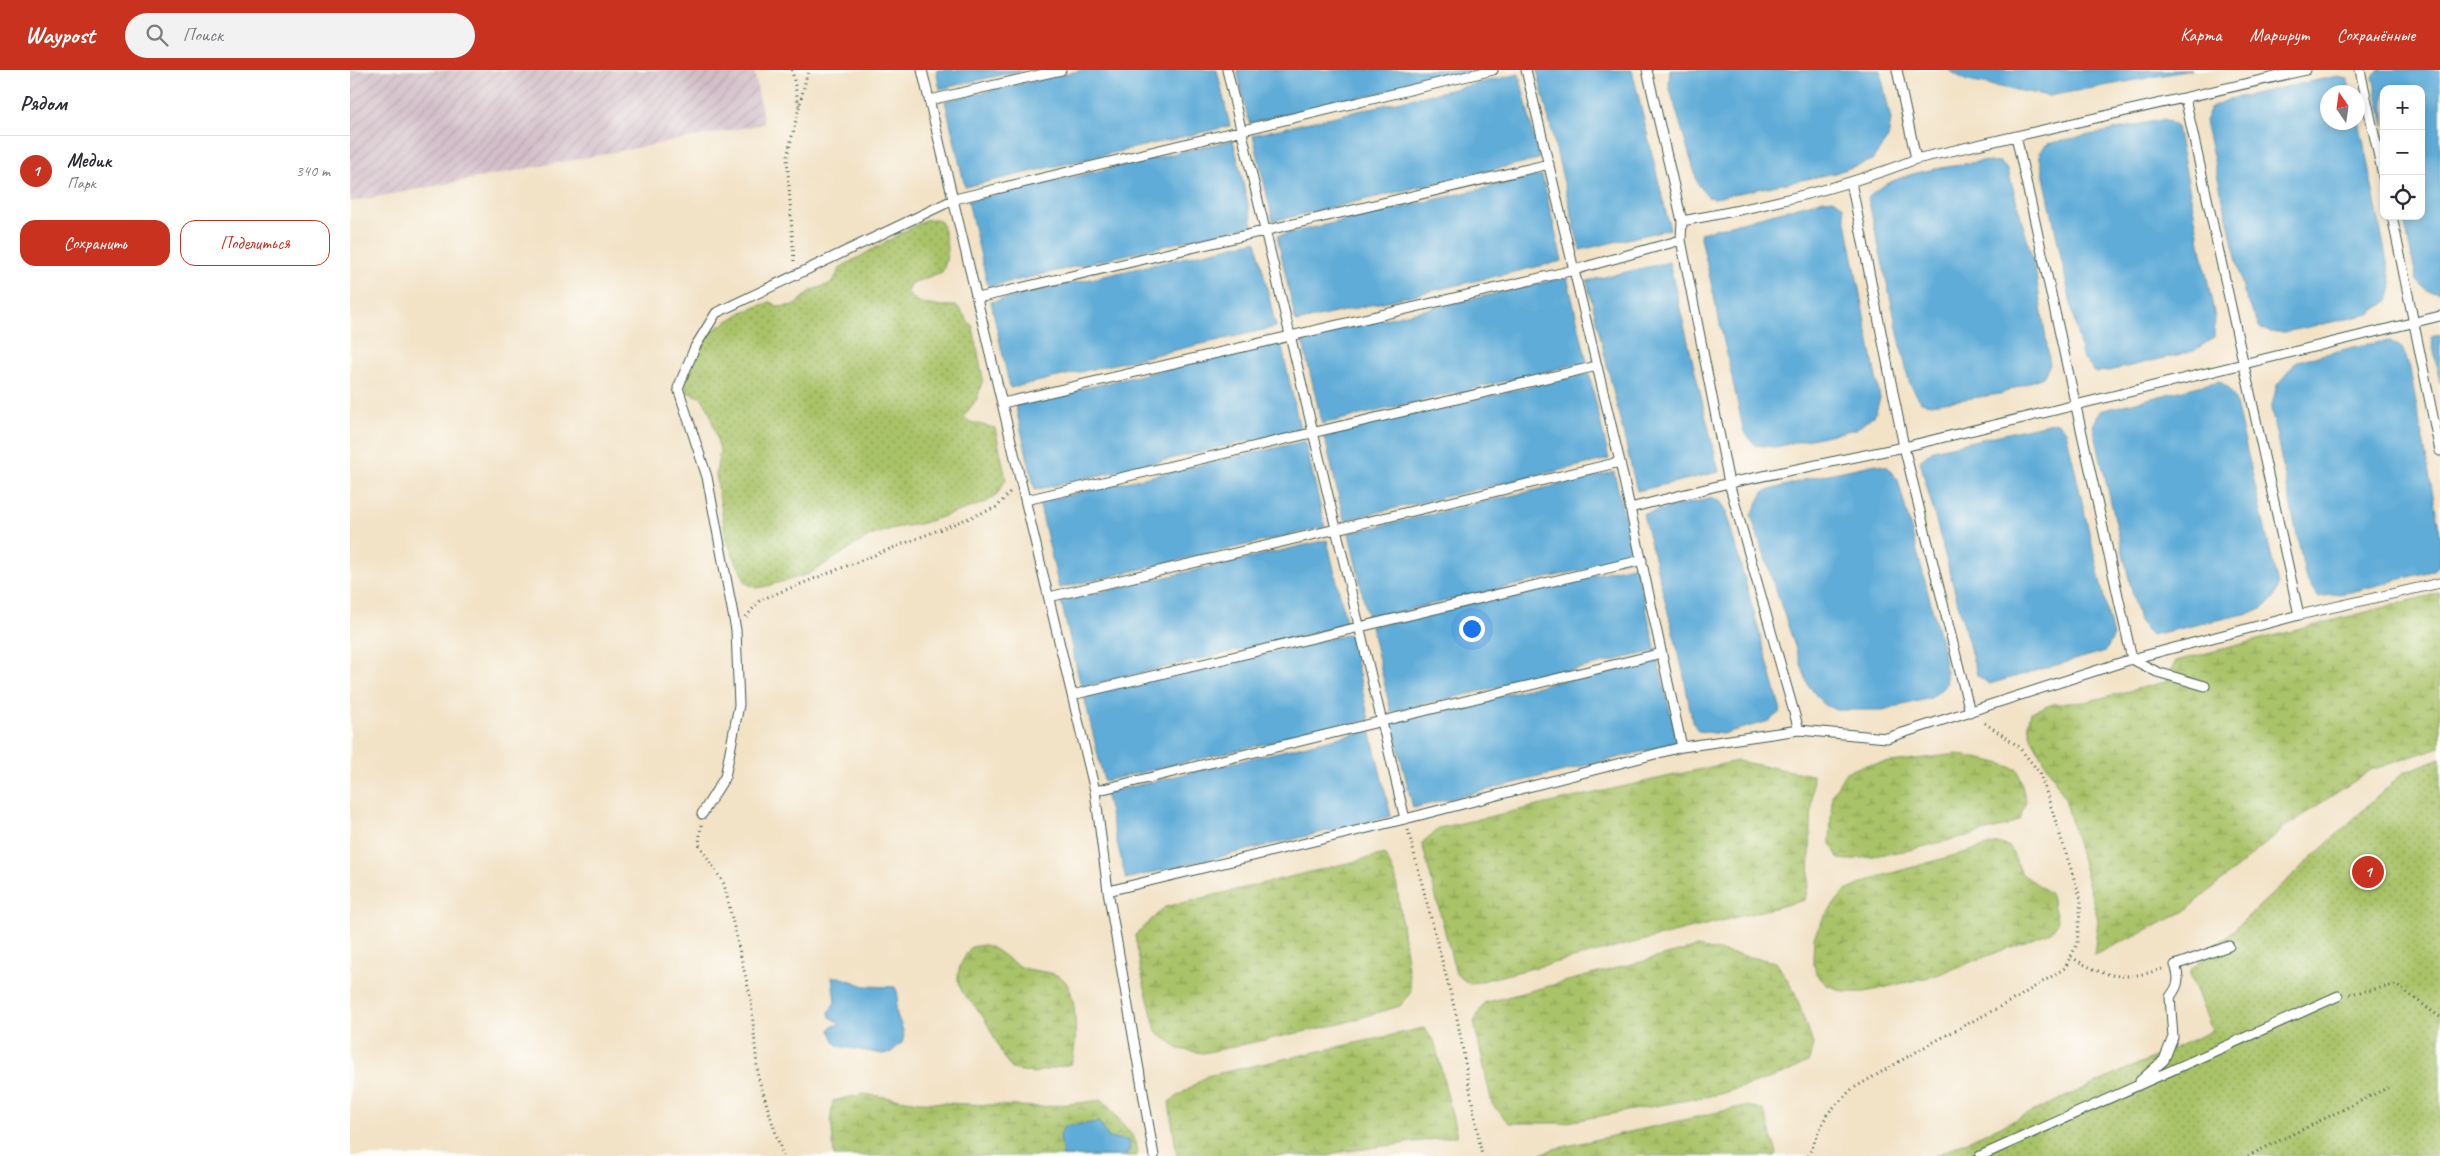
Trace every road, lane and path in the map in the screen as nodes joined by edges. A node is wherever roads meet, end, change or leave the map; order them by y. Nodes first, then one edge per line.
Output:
1 (792, 70) edge
2 (808, 70) edge
3 (922, 70) edge
4 (1061, 70) edge
5 (1227, 70) edge
6 (1493, 70) edge
7 (1526, 70) edge
8 (1647, 70) edge
9 (1897, 70) edge
10 (2306, 70) edge
11 (2360, 70) edge
12 (2185, 98) junction
13 (930, 100) junction
14 (800, 106) junction
15 (1241, 130) junction
16 (2016, 136) junction
17 (1916, 159) junction
18 (1549, 164) junction
19 (2383, 175) edge
20 (1851, 182) junction
21 (955, 199) junction
22 (1682, 220) junction
23 (2393, 220) edge
24 (1265, 230) junction
25 (1681, 240) junction
26 (1574, 270) junction
27 (795, 277) junction
28 (978, 298) junction
29 (2440, 316) edge
30 (2415, 322) junction
31 (1289, 335) junction
32 (2243, 364) junction
33 (1597, 366) junction
34 (1003, 403) junction
35 (2076, 405) junction
36 (1313, 434) junction
37 (1904, 447) junction
38 (2440, 451) edge
39 (1620, 462) junction
40 (1021, 480) junction
41 (1730, 482) junction
42 (1026, 500) junction
43 (1630, 508) junction
44 (1335, 529) junction
45 (1642, 560) junction
46 (2440, 583) edge
47 (1049, 597) junction
48 (2300, 615) junction
49 (1358, 627) junction
50 (736, 630) junction
51 (1662, 653) junction
52 (2132, 659) junction
53 (2205, 686) dead end
54 (1072, 695) junction
55 (1970, 712) junction
56 (1381, 720) junction
57 (1799, 730) junction
58 (1682, 747) junction
59 (1095, 791) junction
60 (702, 814) joint
61 (1405, 819) junction
62 (1108, 891) junction
63 (2229, 946) dead end
64 (2071, 958) junction
65 (2175, 965) junction
66 (2338, 996) joint
67 (2440, 1017) edge
68 (2391, 1086) dead end
69 (2133, 1088) junction
70 (783, 1156) edge
71 (1154, 1156) edge
72 (1482, 1156) edge
73 (1808, 1156) edge
74 (1980, 1156) edge
75 (2248, 1156) edge

1 - 14 path
2 - 14 path
3 - 13 lane
4 - 13 lane
5 - 15 lane
6 - 15 lane
7 - 18 lane
8 - 22 lane
9 - 17 lane
10 - 12 lane
11 - 19 lane
12 - 16 lane
12 - 32 lane
13 - 21 lane
14 - 27 path
15 - 21 lane
15 - 24 lane
16 - 17 lane
16 - 35 lane
17 - 20 lane
18 - 24 lane
18 - 26 lane
20 - 22 lane
20 - 37 lane
21 - 27 lane
21 - 28 lane
22 - 25 lane
23 - 30 lane
24 - 28 lane
24 - 31 lane
25 - 26 lane
25 - 41 lane
26 - 31 lane
26 - 33 lane
27 - 50 lane
28 - 34 lane
29 - 30 lane
30 - 32 lane
30 - 38 lane
31 - 34 lane
31 - 36 lane
32 - 35 lane
32 - 48 lane
33 - 36 lane
33 - 39 lane
34 - 40 lane
35 - 37 lane
35 - 52 lane
36 - 42 lane
36 - 44 lane
37 - 41 lane
37 - 55 lane
39 - 43 lane
39 - 44 lane
40 - 42 lane
40 - 50 path
41 - 43 lane
41 - 57 lane
42 - 47 lane
43 - 45 lane
44 - 47 lane
44 - 49 lane
45 - 49 lane
45 - 51 lane
46 - 48 lane
47 - 54 lane
48 - 52 lane
49 - 54 lane
49 - 56 lane
50 - 60 lane
51 - 56 lane
51 - 58 lane
52 - 53 lane
52 - 55 lane
54 - 59 lane
55 - 57 lane
55 - 64 path
56 - 59 lane
56 - 61 lane
57 - 58 lane
58 - 61 lane
59 - 62 lane
60 - 70 path
61 - 62 lane
61 - 72 path
62 - 71 lane
63 - 65 lane
64 - 65 path
64 - 73 path
65 - 69 lane
66 - 67 path
66 - 69 lane
68 - 75 path
69 - 74 lane

